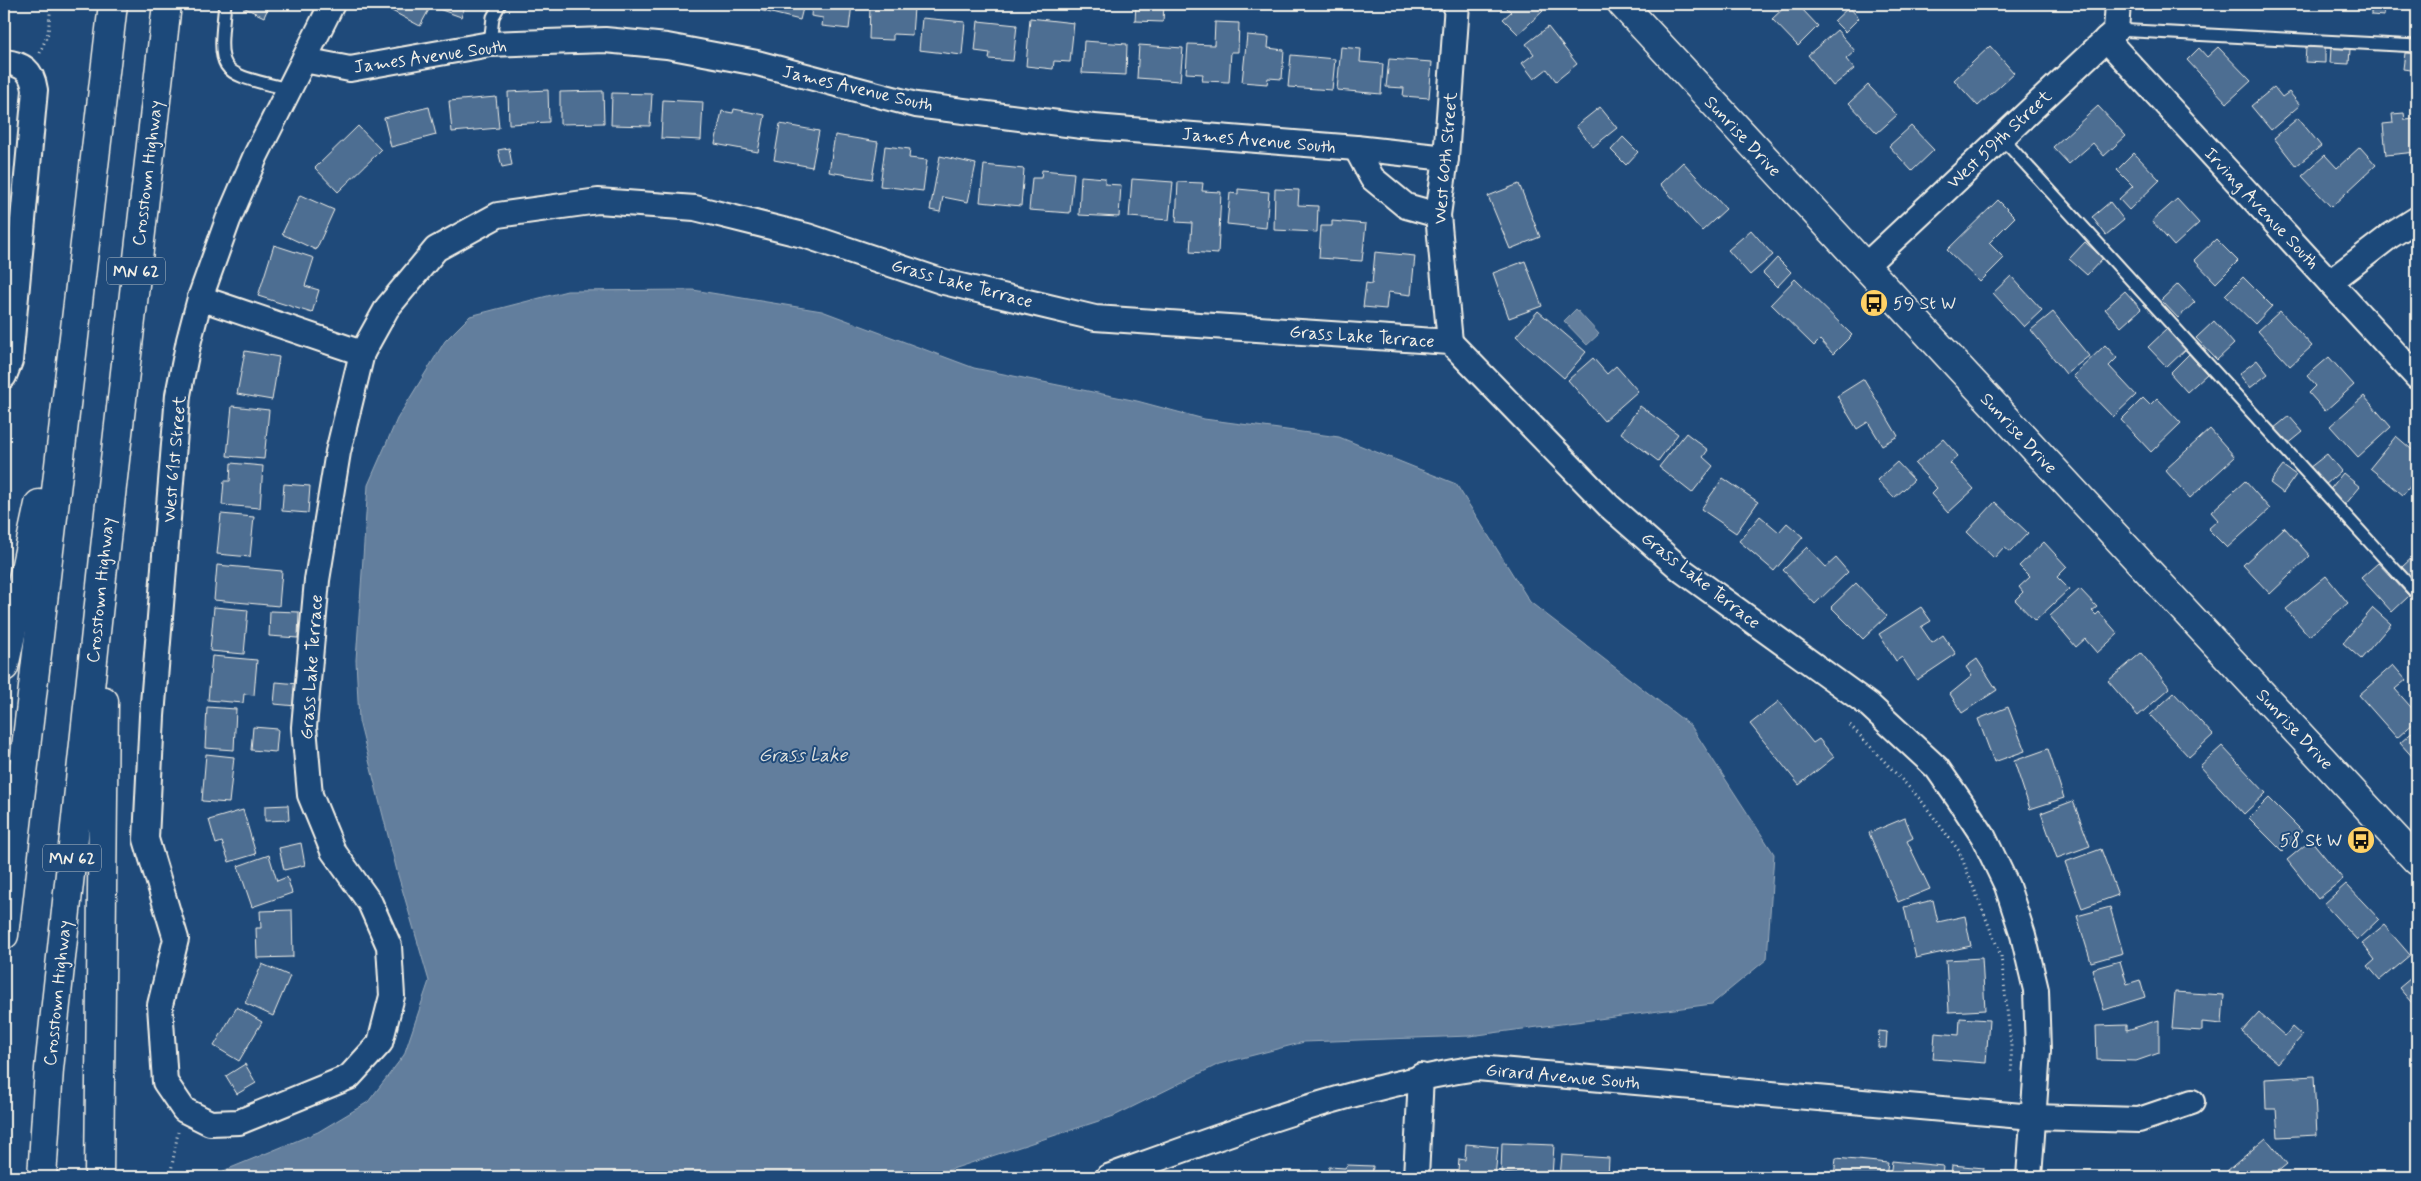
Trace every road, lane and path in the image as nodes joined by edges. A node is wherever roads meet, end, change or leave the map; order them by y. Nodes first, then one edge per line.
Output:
1 (51, 4) edge
2 (113, 4) edge
3 (167, 4) edge
4 (225, 4) edge
5 (332, 4) edge
6 (500, 4) edge
7 (1457, 4) edge
8 (1622, 4) edge
9 (2118, 4) edge
10 (2111, 34) junction
11 (490, 44) junction
12 (2417, 46) edge
13 (304, 60) junction
14 (4, 62) edge
15 (28, 69) junction
16 (288, 90) junction
17 (2002, 137) junction
18 (1356, 148) junction
19 (1446, 158) junction
20 (1438, 214) junction
21 (2417, 220) edge
22 (1864, 267) junction
23 (2330, 282) junction
24 (200, 298) junction
25 (1450, 342) junction
26 (74, 344) junction
27 (362, 353) junction
28 (4, 376) edge
29 (2417, 377) edge
30 (4, 442) edge
31 (106, 539) junction
32 (2417, 594) edge
33 (4, 667) edge
34 (1850, 725) dead end
35 (2415, 853) edge
36 (4, 935) edge
37 (176, 939) joint
38 (1421, 1076) junction
39 (2012, 1081) dead end
40 (2192, 1102) dead end
41 (184, 1110) junction
42 (2033, 1117) junction
43 (42, 1177) edge
44 (99, 1177) edge
45 (170, 1177) edge
46 (1108, 1177) edge
47 (1416, 1177) edge
48 (2029, 1177) edge

1 - 15 path
2 - 26 main road, MN 62
3 - 31 main road, Crosstown Highway / MN 62
4 - 16 lane
5 - 13 street, West 61st Street
6 - 11 lane
7 - 19 street, West 60th Street
8 - 22 main road, Sunrise Drive
9 - 10 street
10 - 12 lane
10 - 17 street, West 59th Street
10 - 23 street, Irving Avenue South
11 - 13 street, James Avenue South
11 - 18 street, James Avenue South
13 - 16 street, West 61st Street
14 - 15 street
15 - 28 street
16 - 24 street, West 61st Street
17 - 22 street, West 59th Street
17 - 32 lane
18 - 19 street, James Avenue South
18 - 20 street
19 - 20 street, West 60th Street
20 - 25 street, West 60th Street
21 - 23 street
22 - 35 main road, Sunrise Drive
23 - 29 street, Irving Avenue South
24 - 27 street
24 - 37 street, West 61st Street
25 - 27 street, Grass Lake Terrace
25 - 42 street, Grass Lake Terrace
26 - 33 main road
26 - 36 main road, MN 62
27 - 41 street, Grass Lake Terrace
28 - 30 path
31 - 43 main road, Crosstown Highway / MN 62
31 - 44 main road
34 - 39 path
37 - 41 street, Grass Lake Terrace
38 - 42 street, Girard Avenue South
38 - 46 street, Girard Avenue South
38 - 47 street
40 - 42 street, Girard Avenue South
41 - 45 path
42 - 48 street

